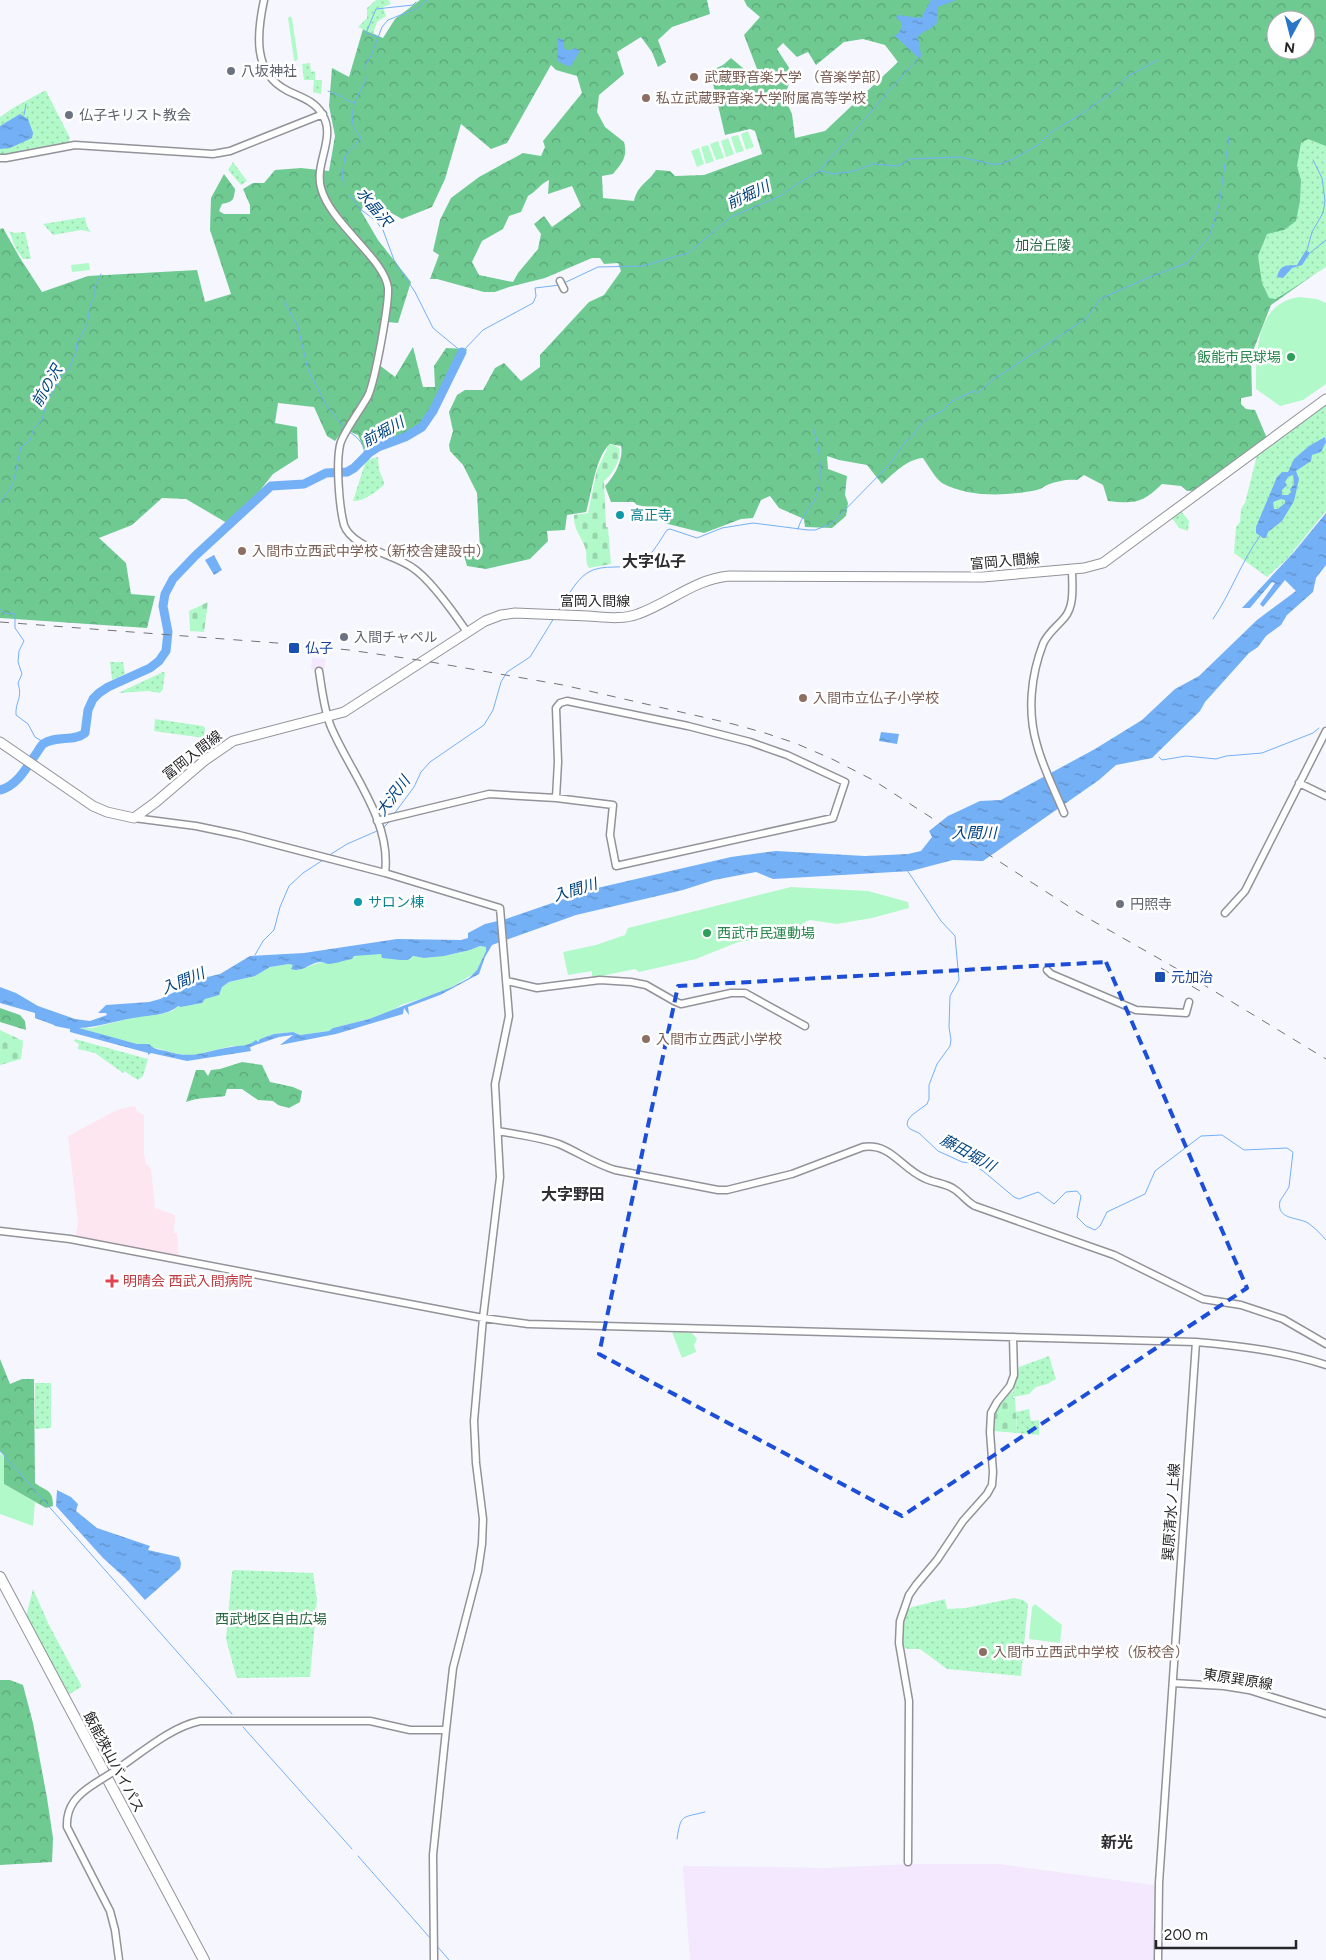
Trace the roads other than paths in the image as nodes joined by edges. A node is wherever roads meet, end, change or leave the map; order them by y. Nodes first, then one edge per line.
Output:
1 (264, 0) edge
2 (323, 114) junction
3 (0, 158) edge
4 (1326, 399) edge
5 (1072, 569) junction
6 (467, 632) junction
7 (319, 671) dead end
8 (327, 717) junction
9 (1326, 731) edge
10 (0, 742) edge
11 (1299, 783) junction
12 (1326, 796) edge
13 (556, 798) junction
14 (1064, 813) dead end
15 (134, 818) junction
16 (378, 823) junction
17 (385, 873) junction
18 (1225, 913) dead end
19 (1047, 970) dead end
20 (507, 979) junction
21 (1189, 1002) dead end
22 (805, 1026) dead end
23 (498, 1132) junction
24 (0, 1231) edge
25 (483, 1318) junction
26 (1013, 1338) junction
27 (1196, 1342) junction
28 (1326, 1344) edge
29 (1326, 1365) edge
30 (0, 1578) edge
31 (0, 1592) edge
32 (1173, 1683) junction
33 (1326, 1714) edge
34 (446, 1730) junction
35 (908, 1862) dead end
36 (119, 1960) edge
37 (197, 1960) edge
38 (204, 1960) edge
39 (434, 1960) edge
40 (1158, 1960) edge

1 - 2 street
2 - 3 street
2 - 6 street
4 - 5 main road, 富岡入間線
5 - 6 main road, 富岡入間線
5 - 14 street
6 - 8 main road, 富岡入間線
7 - 8 street
8 - 15 main road, 富岡入間線
8 - 16 street
9 - 11 street
10 - 15 main road
11 - 12 street
11 - 18 street
13 - 13 street
13 - 16 street
15 - 17 street
16 - 17 street
17 - 20 street
19 - 21 street
20 - 22 street
20 - 23 street
23 - 25 street
23 - 28 street
24 - 25 street
25 - 26 street
25 - 34 street
26 - 27 street
26 - 35 street
27 - 29 street
27 - 32 street, 巽原清水ノ上線
30 - 38 highway, 飯能狭山バイパス
31 - 37 highway, 飯能狭山バイパス
32 - 33 street, 東原巽原線
32 - 40 street, 巽原清水ノ上線
34 - 36 street, bridge
34 - 39 street

